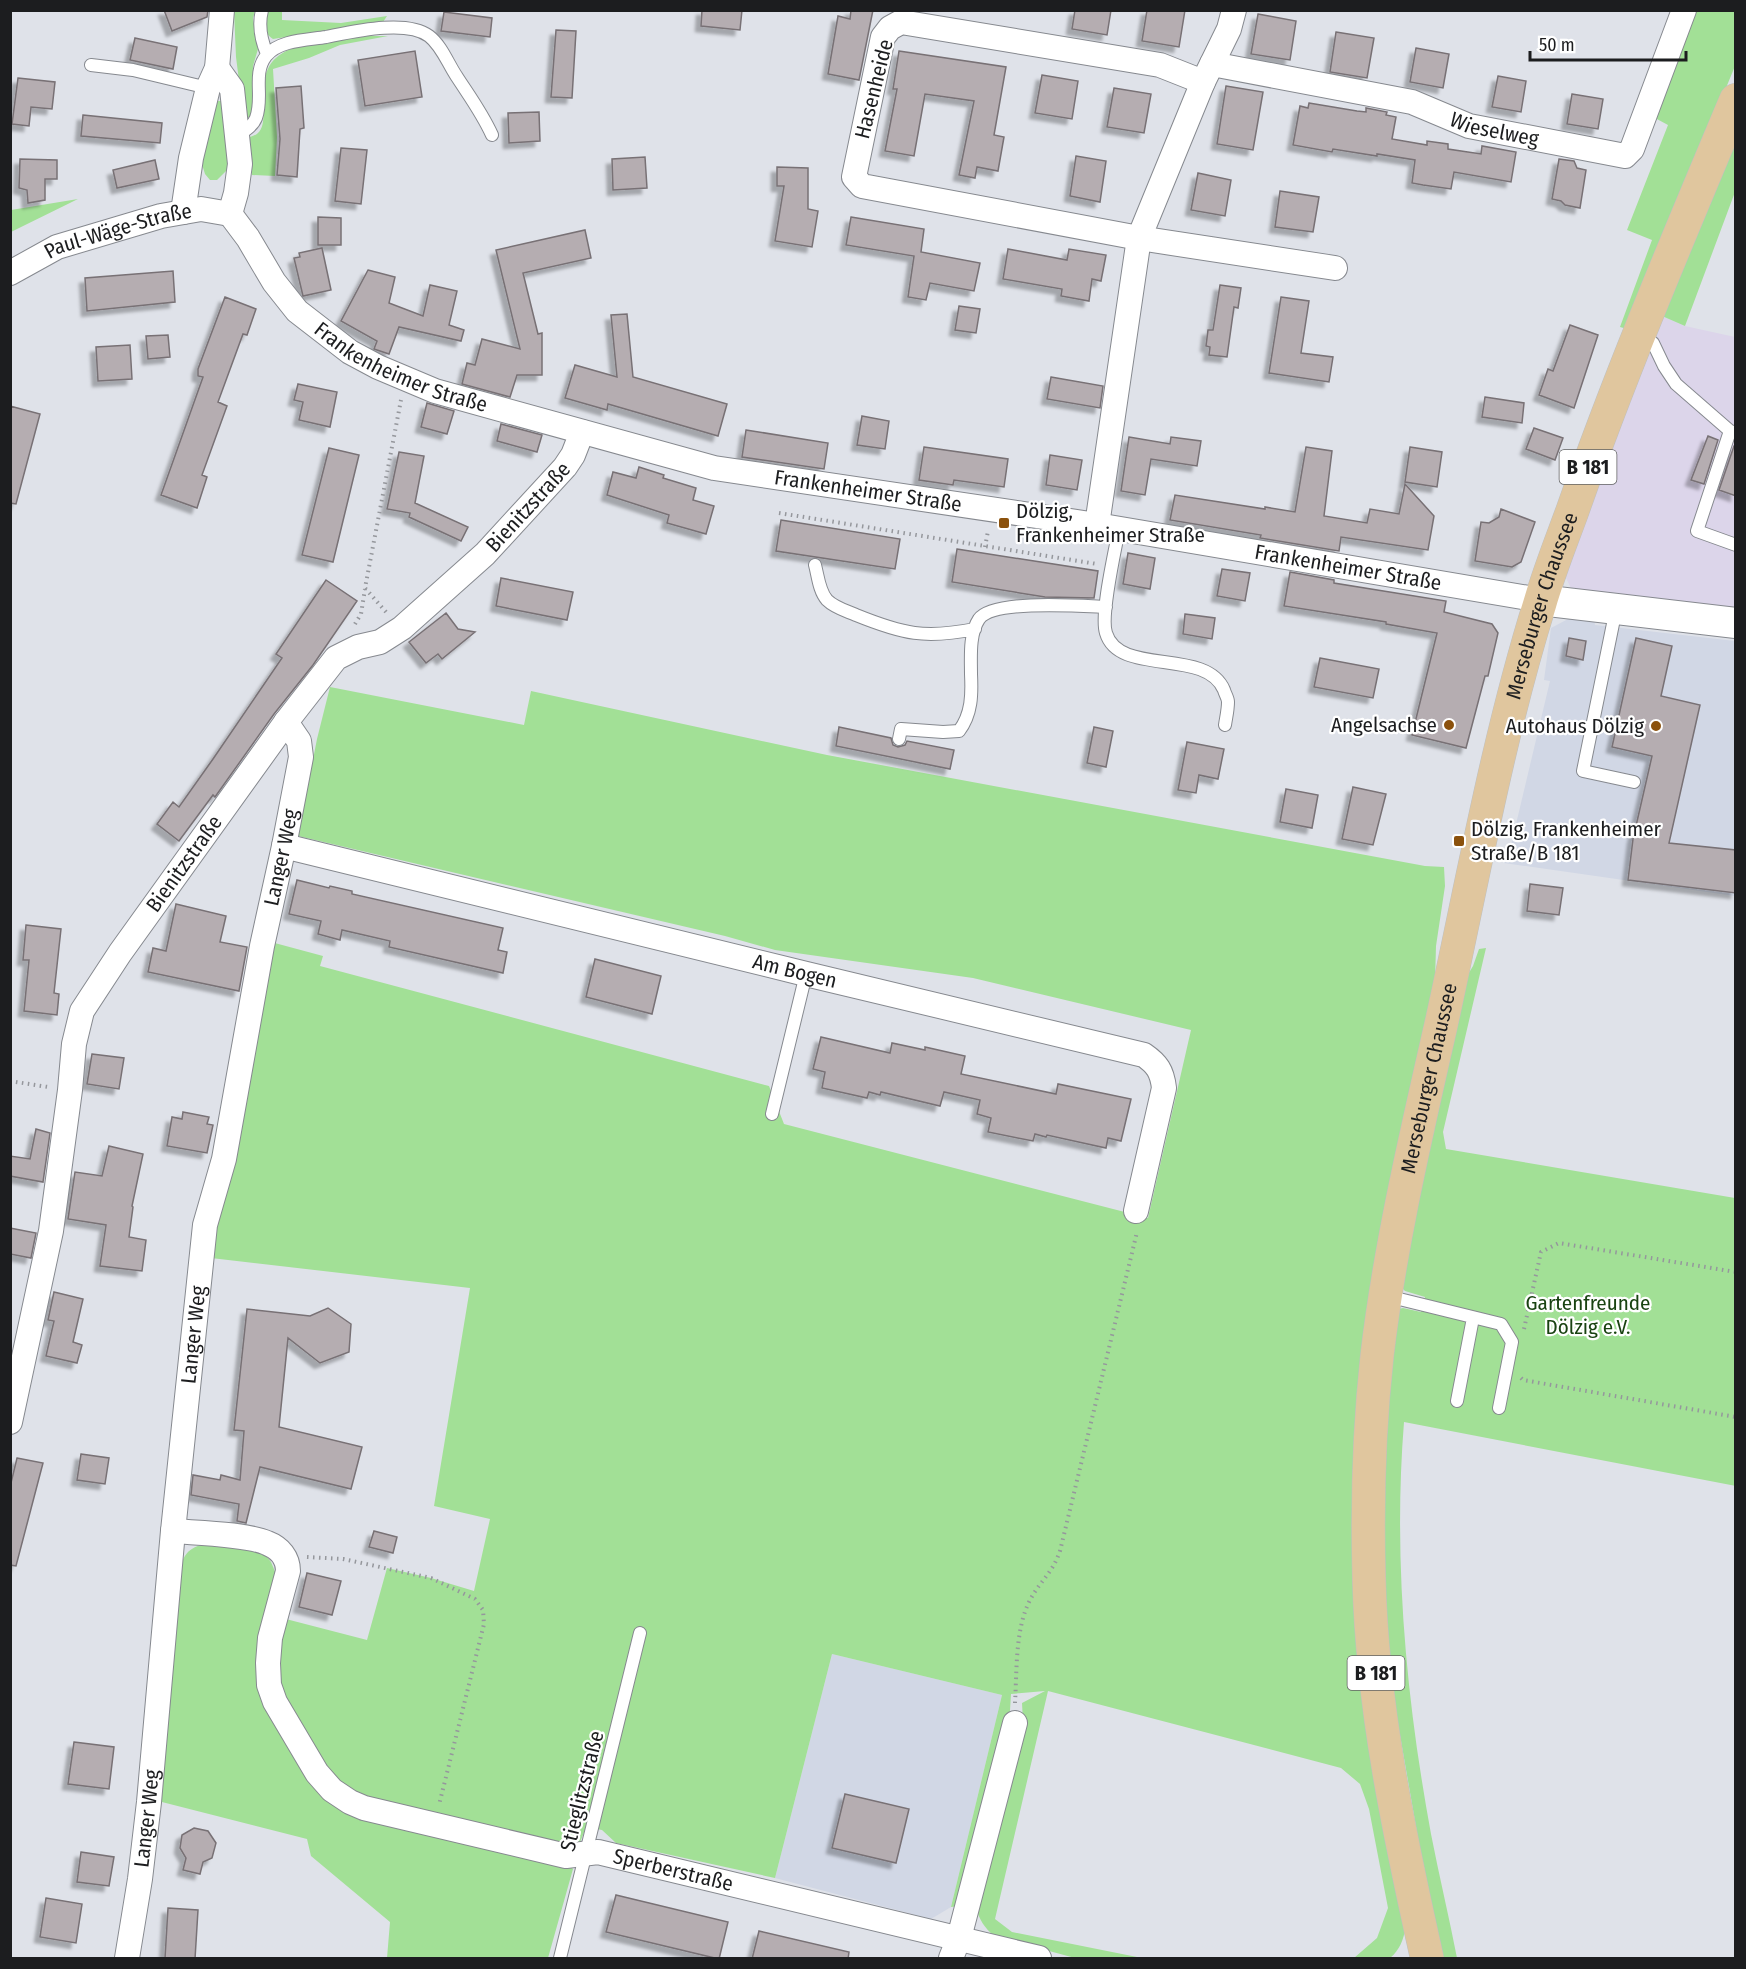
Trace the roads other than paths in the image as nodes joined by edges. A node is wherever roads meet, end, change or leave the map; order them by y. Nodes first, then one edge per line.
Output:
1 (222, 10) edge
2 (262, 10) edge
3 (1234, 10) edge
4 (1684, 10) edge
5 (267, 54) junction
6 (91, 65) dead end
7 (1208, 73) junction
8 (213, 78) junction
9 (1736, 100) edge
10 (492, 135) dead end
11 (237, 136) junction
12 (183, 212) junction
13 (230, 214) junction
14 (1139, 238) junction
15 (1335, 268) dead end
16 (10, 273) edge
17 (1639, 335) junction
18 (582, 432) junction
19 (1733, 432) edge
20 (1108, 527) junction
21 (1736, 545) edge
22 (815, 565) dead end
23 (1540, 600) junction
24 (1106, 607) junction
25 (1617, 608) junction
26 (1736, 623) edge
27 (975, 629) junction
28 (286, 722) junction
29 (1225, 725) dead end
30 (899, 739) dead end
31 (1634, 782) dead end
32 (284, 846) junction
33 (806, 974) junction
34 (772, 1114) dead end
35 (1136, 1211) road end
36 (1385, 1296) junction
37 (1473, 1318) junction
38 (1457, 1401) dead end
39 (1499, 1408) dead end
40 (10, 1422) edge
41 (173, 1531) junction
42 (640, 1632) dead end
43 (1015, 1723) road end
44 (587, 1854) junction
45 (955, 1948) edge
46 (127, 1959) edge
47 (560, 1959) edge
48 (1039, 1959) edge
49 (1427, 1959) edge

1 - 8 street
2 - 5 lane
3 - 7 street
4 - 7 street, Wieselweg
5 - 10 lane
5 - 11 lane
6 - 8 lane
7 - 14 street
7 - 14 street, Hasenheide
8 - 11 street
8 - 12 street
9 - 17 main road, Merseburger Chaussee / B 181
11 - 13 street
12 - 13 street, Paul-Wäge-Straße
12 - 16 street, Paul-Wäge-Straße
13 - 18 street, Frankenheimer Straße
14 - 15 street, Hasenheide
14 - 20 street
17 - 19 lane
17 - 23 main road, Merseburger Chaussee / B 181
18 - 20 street, Frankenheimer Straße
18 - 28 street, Bienitzstraße
19 - 21 lane
20 - 23 street, Frankenheimer Straße
20 - 24 lane
22 - 27 lane
23 - 25 street, Frankenheimer Straße
23 - 36 main road, Merseburger Chaussee / B 181
24 - 27 lane
24 - 29 lane
25 - 26 street, Frankenheimer Straße
25 - 31 lane
27 - 30 lane
28 - 32 street, Langer Weg
28 - 40 street, Bienitzstraße
32 - 33 street, Am Bogen
32 - 41 street, Langer Weg
33 - 34 lane
33 - 35 street, Am Bogen
36 - 37 lane
36 - 49 main road, Merseburger Chaussee / B 181
37 - 38 lane
37 - 39 lane
41 - 44 street, Sperberstraße
41 - 46 street, Langer Weg
42 - 44 lane, Stieglitzstraße
43 - 45 street
44 - 45 street, Sperberstraße
44 - 47 lane, Stieglitzstraße
45 - 48 street, Sperberstraße

